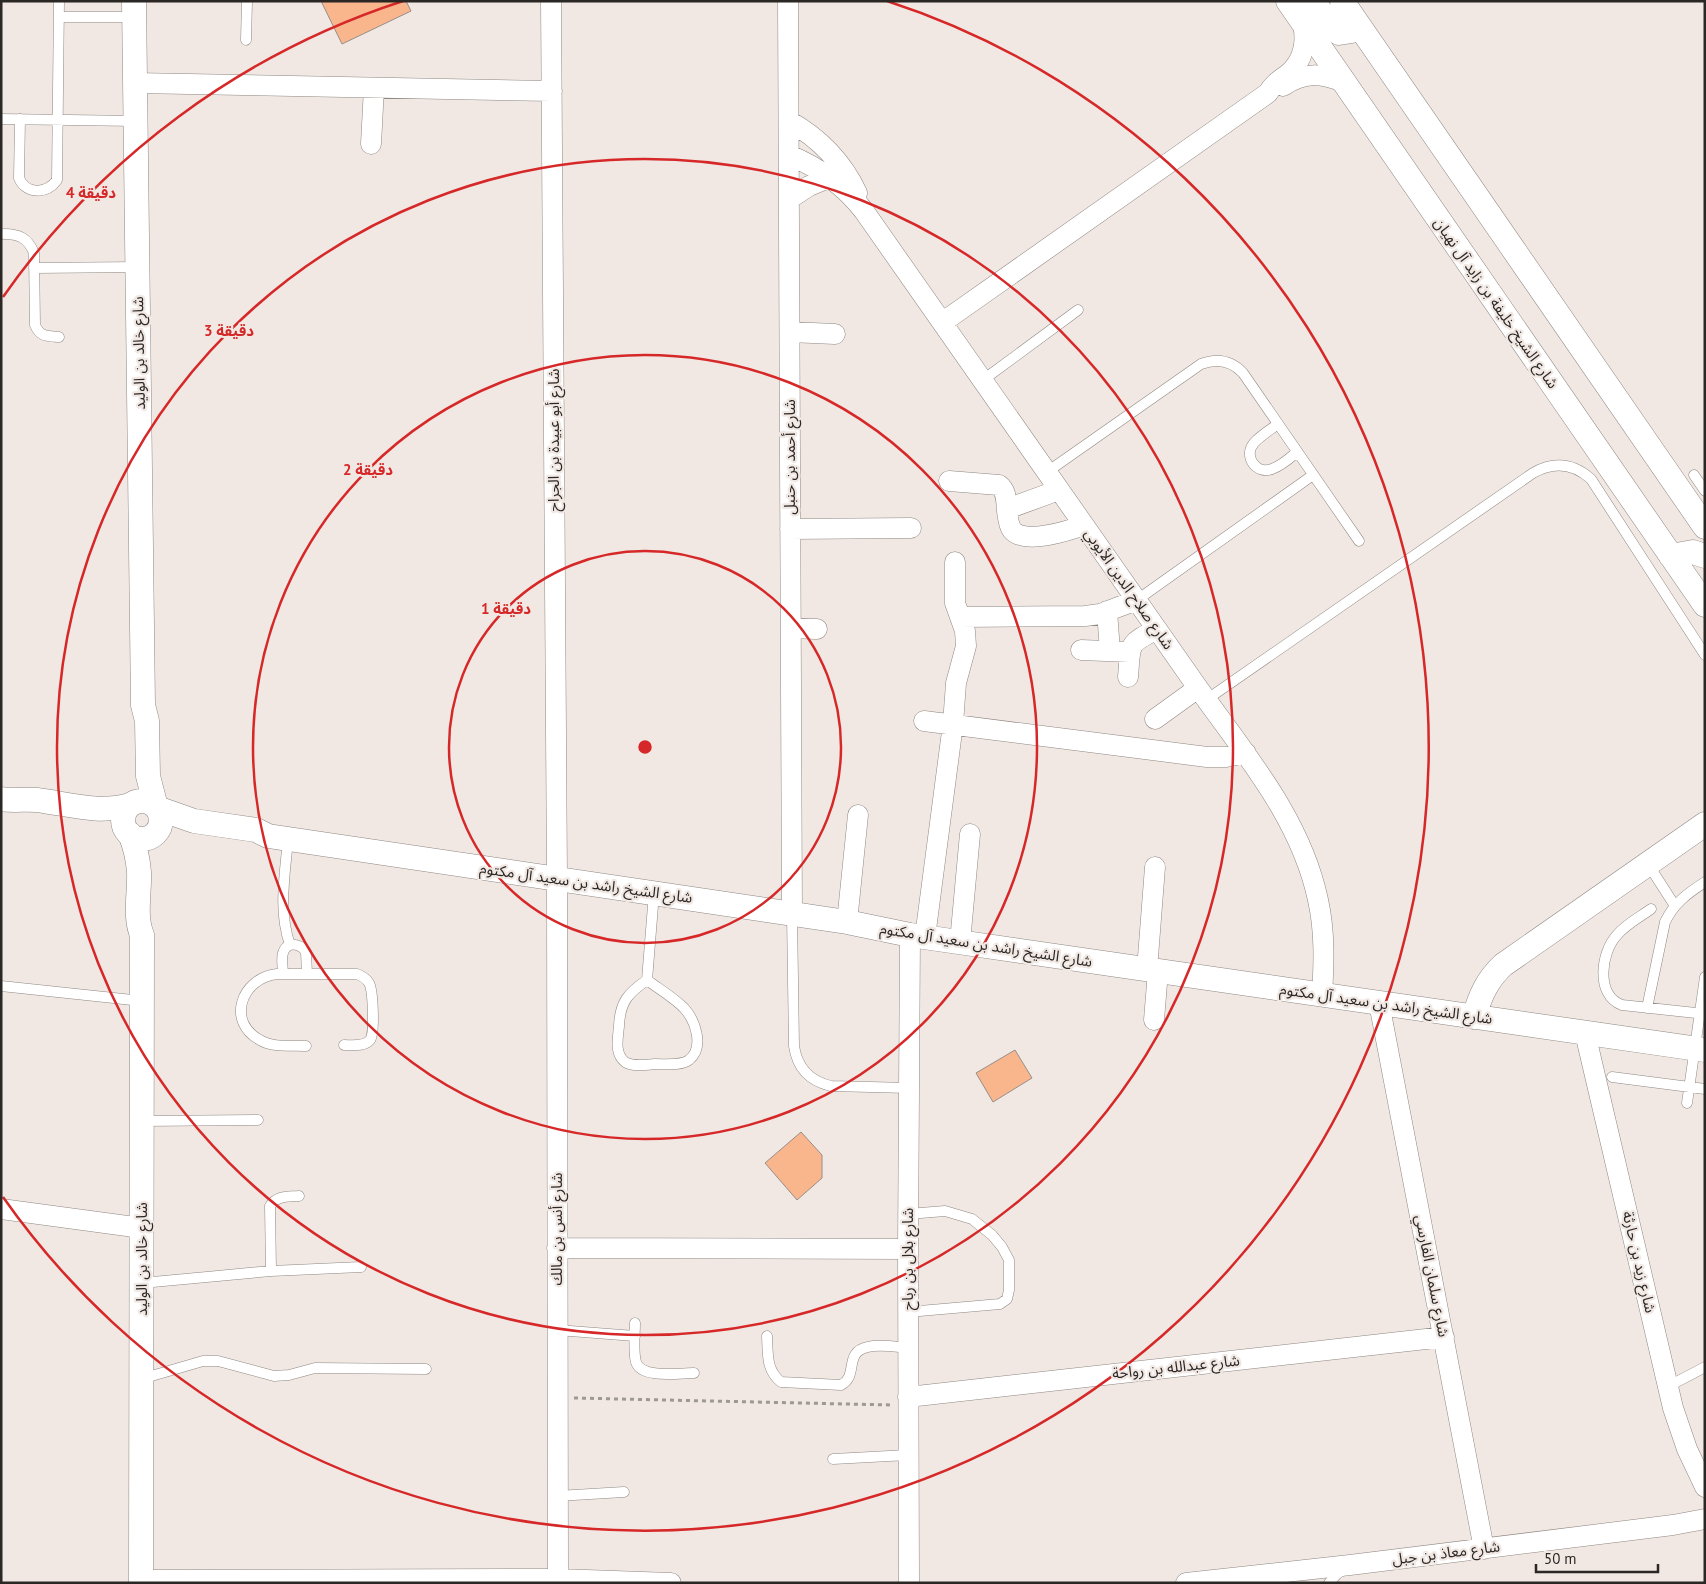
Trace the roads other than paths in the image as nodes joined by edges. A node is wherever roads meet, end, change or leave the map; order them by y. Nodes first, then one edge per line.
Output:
1 (59, 1) edge
2 (551, 1) edge
3 (788, 1) edge
4 (1288, 1) edge
5 (1314, 1) edge
6 (1342, 1) edge
7 (248, 2) edge
8 (136, 7) edge
9 (59, 18) junction
10 (1356, 22) junction
11 (1304, 24) junction
12 (246, 40) dead end
13 (1343, 82) junction
14 (136, 84) junction
15 (374, 88) junction
16 (552, 92) junction
17 (1268, 92) junction
18 (1, 118) edge
19 (20, 119) junction
20 (56, 120) junction
21 (136, 121) junction
22 (789, 121) junction
23 (371, 144) dead end
24 (789, 155) junction
25 (831, 177) junction
26 (789, 199) junction
27 (864, 211) junction
28 (4, 234) dead end
29 (138, 267) junction
30 (34, 268) junction
31 (1078, 310) dead end
32 (942, 322) junction
33 (790, 332) junction
34 (835, 334) dead end
35 (59, 337) dead end
36 (983, 380) junction
37 (1278, 424) junction
38 (1298, 452) junction
39 (1048, 472) junction
40 (1313, 475) junction
41 (1694, 475) dead end
42 (949, 481) dead end
43 (1059, 490) junction
44 (1705, 491) edge
45 (1007, 508) junction
46 (1084, 525) junction
47 (1705, 527) edge
48 (911, 528) dead end
49 (790, 529) junction
50 (1359, 541) dead end
51 (1671, 556) junction
52 (1705, 556) edge
53 (955, 562) dead end
54 (1137, 600) junction
55 (1705, 605) edge
56 (1107, 611) junction
57 (960, 617) junction
58 (791, 628) junction
59 (817, 629) dead end
60 (1157, 629) junction
61 (1081, 650) dead end
62 (1110, 651) junction
63 (1130, 652) junction
64 (1705, 655) edge
65 (1128, 677) dead end
66 (1202, 694) junction
67 (143, 706) junction
68 (1154, 719) dead end
69 (924, 721) dead end
70 (952, 724) junction
71 (1246, 753) junction
72 (7, 800) edge
73 (131, 805) junction
74 (157, 808) junction
75 (858, 815) dead end
76 (1705, 824) edge
77 (141, 834) junction
78 (970, 834) dead end
79 (278, 838) junction
80 (1648, 864) junction
81 (1155, 866) dead end
82 (557, 879) junction
83 (1705, 882) edge
84 (654, 893) junction
85 (1675, 906) junction
86 (1651, 909) dead end
87 (792, 914) junction
88 (847, 922) junction
89 (917, 936) junction
90 (960, 942) junction
91 (290, 945) junction
92 (1152, 970) junction
93 (283, 974) junction
94 (308, 974) junction
95 (1705, 977) edge
96 (647, 980) junction
97 (1, 986) edge
98 (1322, 995) junction
99 (142, 1001) junction
100 (1379, 1003) junction
101 (1647, 1008) junction
102 (1702, 1014) edge
103 (1474, 1017) junction
104 (1154, 1020) dead end
105 (1585, 1033) junction
106 (344, 1045) dead end
107 (306, 1046) dead end
108 (1700, 1049) edge
109 (1612, 1076) dead end
110 (1689, 1087) junction
111 (909, 1088) junction
112 (1705, 1089) edge
113 (1687, 1103) dead end
114 (258, 1120) dead end
115 (142, 1121) junction
116 (299, 1196) dead end
117 (1, 1209) edge
118 (908, 1214) junction
119 (142, 1228) junction
120 (557, 1248) junction
121 (908, 1249) junction
122 (361, 1267) dead end
123 (271, 1271) junction
124 (142, 1283) junction
125 (908, 1312) junction
126 (634, 1323) dead end
127 (557, 1330) junction
128 (635, 1336) junction
129 (767, 1336) dead end
130 (1444, 1337) junction
131 (908, 1348) junction
132 (1705, 1367) edge
133 (426, 1369) dead end
134 (694, 1372) dead end
135 (141, 1379) junction
136 (1668, 1386) junction
137 (908, 1401) junction
138 (908, 1455) junction
139 (833, 1459) dead end
140 (1705, 1487) edge
141 (624, 1492) dead end
142 (557, 1496) junction
143 (1705, 1519) edge
144 (1484, 1549) junction
145 (1350, 1565) junction
146 (558, 1579) junction
147 (141, 1581) edge
148 (671, 1583) edge
149 (909, 1583) edge
150 (1186, 1583) edge
151 (1329, 1583) edge

1 - 9 lane
2 - 16 street, شارع أبو عبيدة بن الجراح
3 - 22 street, شارع أحمد بن حنبل
4 - 11 street, شارع الشيخ خليفة بن زايد آل نهيان
5 - 10 street
6 - 10 street
7 - 12 lane
8 - 9 lane
8 - 14 street, شارع خالد بن الوليد
9 - 20 lane
10 - 47 street
11 - 13 street, شارع الشيخ خليفة بن زايد آل نهيان
11 - 17 street
13 - 17 street
13 - 51 street, شارع الشيخ خليفة بن زايد آل نهيان
14 - 15 street
14 - 21 street, شارع خالد بن الوليد
15 - 16 street
15 - 23 street
16 - 82 street, شارع أبو عبيدة بن الجراح
17 - 32 street
18 - 19 lane
19 - 20 lane
19 - 20 lane
20 - 21 lane
21 - 29 street, شارع خالد بن الوليد
22 - 24 street, شارع أحمد بن حنبل
22 - 27 street, شارع صلاح الدين الأيوبي
24 - 25 street, شارع صلاح الدين الأيوبي
24 - 26 street, شارع أحمد بن حنبل
25 - 26 street
25 - 27 street, شارع صلاح الدين الأيوبي
26 - 33 street, شارع أحمد بن حنبل
27 - 32 street, شارع صلاح الدين الأيوبي
28 - 30 lane
29 - 30 lane
29 - 67 street, شارع خالد بن الوليد
30 - 35 lane
31 - 36 lane
32 - 36 street, شارع صلاح الدين الأيوبي
33 - 34 street
33 - 49 street, شارع أحمد بن حنبل
36 - 39 street, شارع صلاح الدين الأيوبي
37 - 38 lane
37 - 38 lane
37 - 39 lane
38 - 40 lane
39 - 43 street, شارع صلاح الدين الأيوبي
40 - 50 lane
40 - 54 lane
41 - 44 lane
42 - 45 street
43 - 45 street
43 - 46 street, شارع صلاح الدين الأيوبي
45 - 46 street
46 - 54 street, شارع صلاح الدين الأيوبي
48 - 49 street
49 - 58 street, شارع أحمد بن حنبل
51 - 52 street
51 - 55 street, شارع الشيخ خليفة بن زايد آل نهيان
53 - 57 street, شارع بلال بن رباح
54 - 56 street
54 - 60 street, شارع صلاح الدين الأيوبي
56 - 57 street
56 - 62 street
57 - 70 street, شارع بلال بن رباح
58 - 59 street
58 - 87 street, شارع أحمد بن حنبل
60 - 63 street
60 - 66 street, شارع صلاح الدين الأيوبي
61 - 62 street
62 - 63 street
63 - 65 street
64 - 66 lane
66 - 68 street
66 - 71 street, شارع صلاح الدين الأيوبي
67 - 73 street, شارع خالد بن الوليد
67 - 74 street, شارع خالد بن الوليد
69 - 70 street
70 - 71 street
70 - 89 street, شارع بلال بن رباح
71 - 98 street, شارع صلاح الدين الأيوبي
72 - 73 street, شارع الشيخ راشد بن سعيد آل مكتوم
72 - 77 street, شارع الشيخ راشد بن سعيد آل مكتوم
73 - 74 street
73 - 77 street
74 - 77 street
74 - 79 street, شارع الشيخ راشد بن سعيد آل مكتوم
75 - 88 street
76 - 80 street
77 - 79 street, شارع الشيخ راشد بن سعيد آل مكتوم
77 - 99 street, شارع خالد بن الوليد
78 - 90 street
79 - 82 street, شارع الشيخ راشد بن سعيد آل مكتوم
79 - 91 lane
80 - 85 lane
80 - 103 street
81 - 92 street
82 - 84 street, شارع الشيخ راشد بن سعيد آل مكتوم
82 - 120 street, شارع أنس بن مالك
83 - 85 lane
84 - 87 street, شارع الشيخ راشد بن سعيد آل مكتوم
84 - 96 lane
85 - 101 lane
86 - 101 lane
87 - 88 street, شارع الشيخ راشد بن سعيد آل مكتوم
87 - 111 lane
88 - 89 street, شارع الشيخ راشد بن سعيد آل مكتوم
89 - 90 street, شارع الشيخ راشد بن سعيد آل مكتوم
89 - 111 street, شارع بلال بن رباح
90 - 92 street, شارع الشيخ راشد بن سعيد آل مكتوم
91 - 93 lane
91 - 94 lane
92 - 98 street, شارع الشيخ راشد بن سعيد آل مكتوم
92 - 104 street
93 - 94 lane
93 - 107 lane
94 - 106 lane
95 - 102 lane
96 - 96 lane
97 - 99 lane
98 - 100 street, شارع الشيخ راشد بن سعيد آل مكتوم
99 - 115 street, شارع خالد بن الوليد
100 - 103 street, شارع الشيخ راشد بن سعيد آل مكتوم
100 - 130 street, شارع سلمان الفارسي
101 - 102 lane
102 - 108 lane
103 - 105 street, شارع الشيخ راشد بن سعيد آل مكتوم
105 - 108 street, شارع الشيخ راشد بن سعيد آل مكتوم
105 - 136 street, شارع زيد بن حارثة
108 - 110 lane
109 - 110 lane
110 - 112 lane
110 - 113 lane
111 - 118 street, شارع بلال بن رباح
114 - 115 lane
115 - 119 street, شارع خالد بن الوليد
116 - 123 lane
117 - 119 street
118 - 121 street, شارع بلال بن رباح
118 - 125 lane
119 - 124 street, شارع خالد بن الوليد
120 - 121 street
120 - 127 street, شارع أنس بن مالك
121 - 125 street, شارع بلال بن رباح
122 - 123 lane
123 - 124 lane
124 - 135 street, شارع خالد بن الوليد
125 - 131 street, شارع بلال بن رباح
126 - 128 lane
127 - 128 lane
127 - 142 street, شارع أنس بن مالك
128 - 134 lane
129 - 131 lane
130 - 137 street, شارع عبدالله بن رواحة
130 - 144 street, شارع سلمان الفارسي
131 - 137 street, شارع بلال بن رباح
132 - 136 lane
133 - 135 lane
135 - 147 street, شارع خالد بن الوليد
136 - 140 street, شارع زيد بن حارثة
137 - 138 street, شارع بلال بن رباح
138 - 139 lane
138 - 149 street, شارع بلال بن رباح
141 - 142 lane
142 - 146 street, شارع أنس بن مالك
143 - 144 street, شارع معاذ بن جبل
144 - 145 street, شارع معاذ بن جبل
145 - 150 street, شارع معاذ بن جبل
145 - 151 lane
146 - 147 street
146 - 148 street

